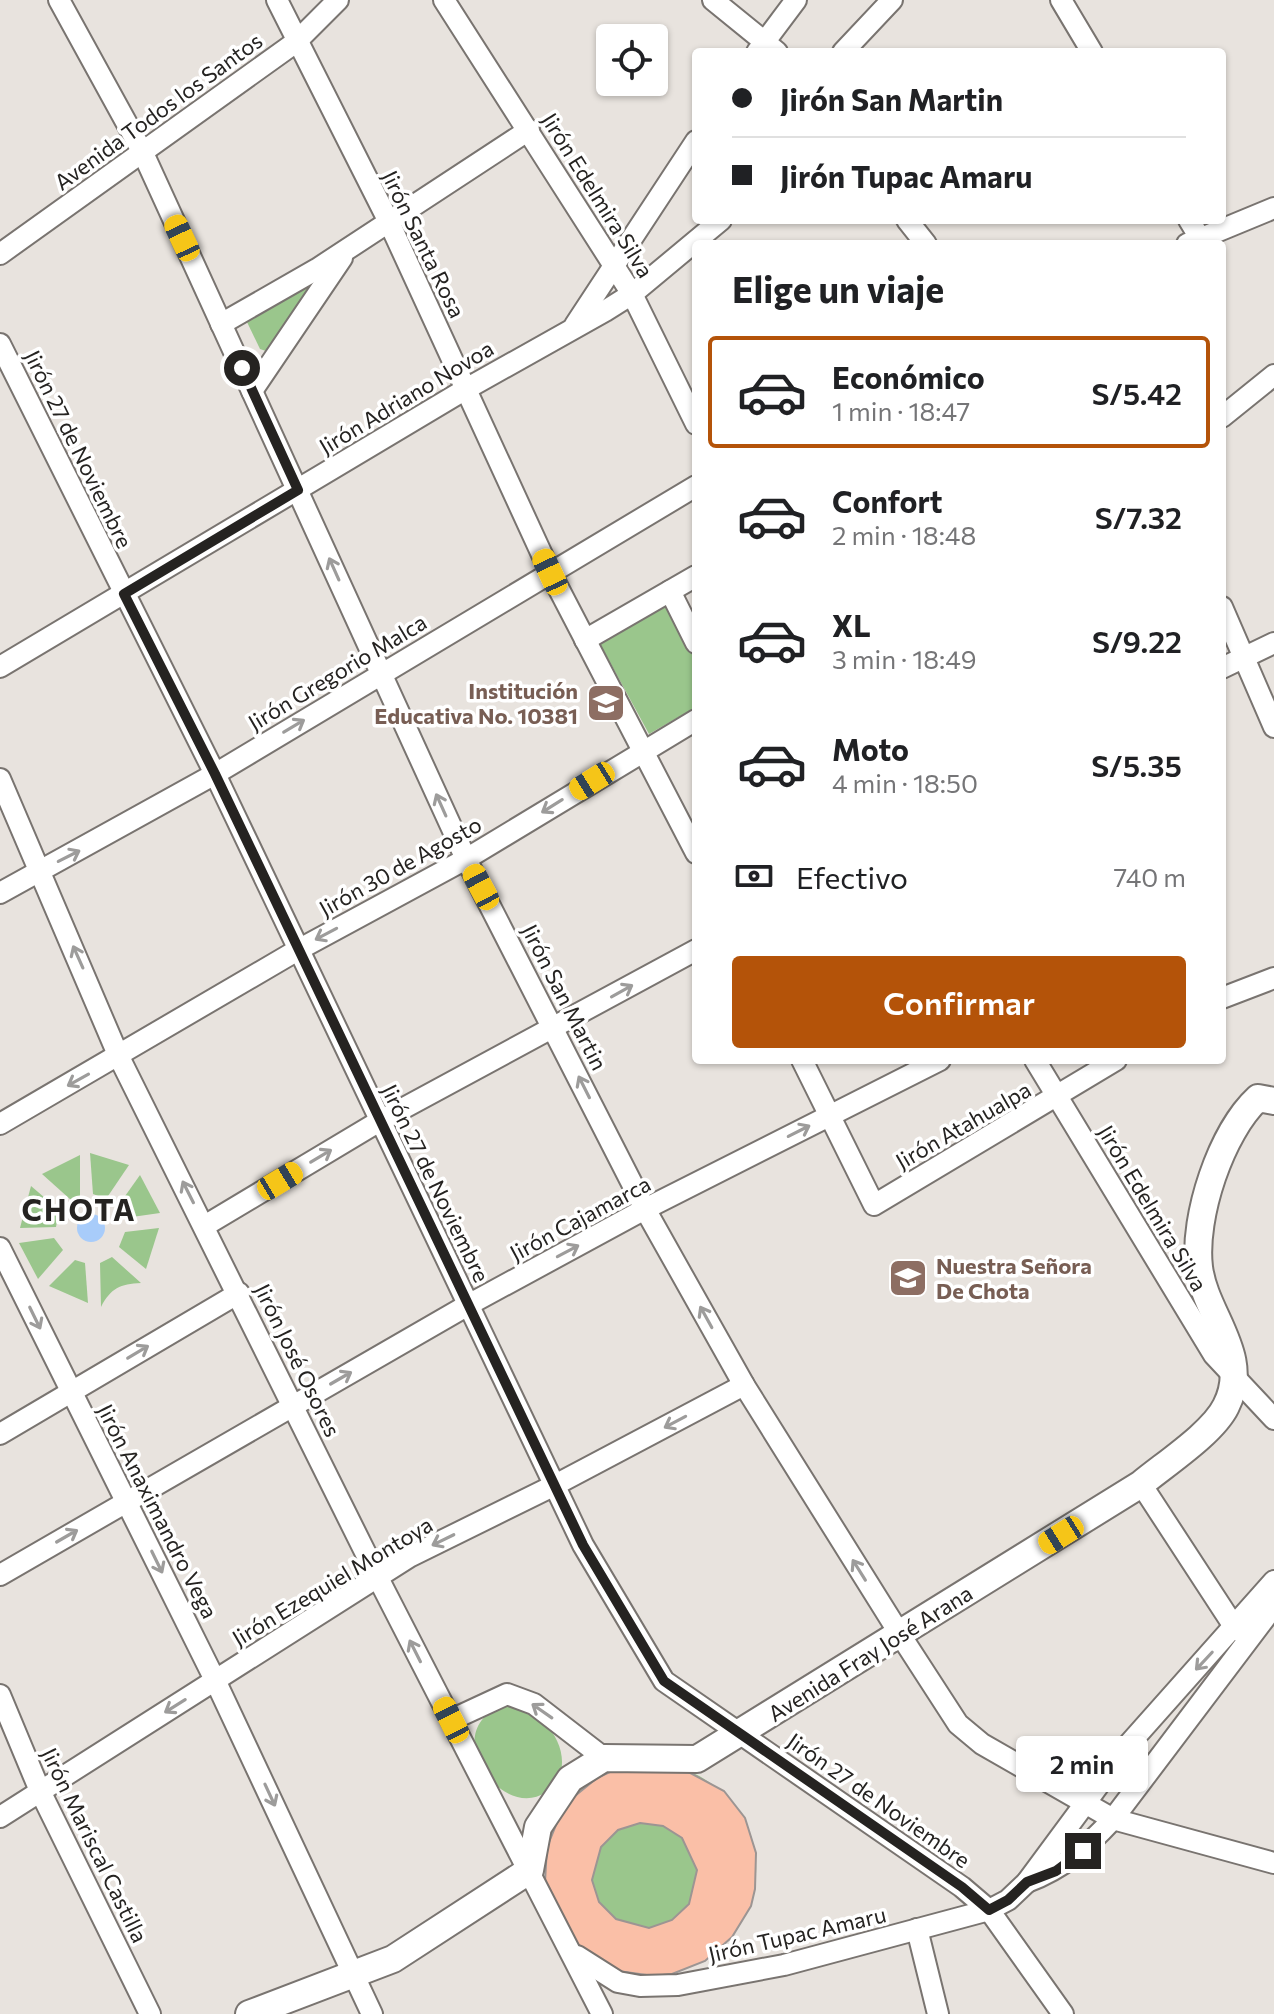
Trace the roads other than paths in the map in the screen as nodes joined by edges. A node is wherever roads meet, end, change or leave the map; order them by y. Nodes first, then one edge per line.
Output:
1 (59, 0) edge
2 (277, 0) edge
3 (338, 0) edge
4 (444, 0) edge
5 (713, 0) edge
6 (796, 0) edge
7 (892, 0) edge
8 (1061, 0) edge
9 (296, 42) junction
10 (767, 48) edge
11 (847, 48) edge
12 (1090, 48) edge
13 (529, 130) junction
14 (692, 147) edge
15 (143, 153) junction
16 (1273, 210) edge
17 (388, 220) junction
18 (716, 224) edge
19 (910, 224) edge
20 (697, 240) edge
21 (923, 240) edge
22 (1196, 240) edge
23 (692, 244) edge
24 (350, 246) junction
25 (0, 254) edge
26 (612, 264) junction
27 (632, 294) junction
28 (221, 324) junction
29 (574, 327) junction
30 (0, 344) edge
31 (1274, 375) edge
32 (466, 389) junction
33 (252, 391) junction
34 (1226, 414) edge
35 (692, 416) edge
36 (692, 488) edge
37 (298, 490) junction
38 (550, 572) junction
39 (692, 578) edge
40 (670, 591) junction
41 (124, 594) junction
42 (1226, 616) edge
43 (692, 635) edge
44 (585, 640) junction
45 (1274, 643) edge
46 (1244, 657) junction
47 (1226, 666) edge
48 (0, 667) edge
49 (381, 673) junction
50 (692, 722) edge
51 (1274, 727) edge
52 (642, 750) junction
53 (215, 774) junction
54 (0, 779) edge
55 (692, 845) edge
56 (466, 859) junction
57 (40, 870) junction
58 (0, 893) edge
59 (296, 951) junction
60 (692, 952) edge
61 (1274, 978) edge
62 (1226, 996) edge
63 (555, 1028) junction
64 (119, 1057) junction
65 (804, 1064) edge
66 (932, 1064) edge
67 (1037, 1064) edge
68 (1110, 1064) edge
69 (1058, 1097) junction
70 (1274, 1101) edge
71 (830, 1115) junction
72 (378, 1122) junction
73 (0, 1124) edge
74 (645, 1209) junction
75 (206, 1225) junction
76 (0, 1248) edge
77 (239, 1293) junction
78 (468, 1305) junction
79 (1236, 1376) junction
80 (744, 1385) junction
81 (71, 1392) junction
82 (293, 1405) junction
83 (1274, 1419) edge
84 (0, 1434) edge
85 (1141, 1484) junction
86 (555, 1485) junction
87 (127, 1501) junction
88 (0, 1575) edge
89 (377, 1576) junction
90 (1274, 1581) edge
91 (1274, 1606) edge
92 (1242, 1633) junction
93 (901, 1636) junction
94 (215, 1680) junction
95 (0, 1695) edge
96 (451, 1720) junction
97 (740, 1734) junction
98 (604, 1758) junction
99 (40, 1791) junction
100 (1083, 1803) junction
101 (0, 1817) edge
102 (1113, 1819) junction
103 (1274, 1863) edge
104 (530, 1870) junction
105 (1027, 1882) junction
106 (989, 1910) junction
107 (917, 1929) junction
108 (574, 1953) junction
109 (356, 1975) junction
110 (150, 2014) edge
111 (249, 2014) edge
112 (372, 2014) edge
113 (602, 2014) edge
114 (938, 2014) edge
115 (1063, 2014) edge

1 - 15 street, Jirón San Martin
2 - 9 street, Jirón Santa Rosa
3 - 9 street, Avenida Todos los Santos
4 - 13 street, Jirón Edelmira Silva
5 - 10 street
6 - 10 street
7 - 11 street
8 - 12 street
9 - 15 street, Avenida Todos los Santos
9 - 17 street, Jirón Santa Rosa
13 - 17 street
13 - 26 street, Jirón Edelmira Silva
14 - 26 street
15 - 25 street, Avenida Todos los Santos
15 - 28 street, Jirón San Martin
16 - 22 street
17 - 24 street
17 - 32 street, Jirón Santa Rosa
18 - 20 street, Jirón Adriano Novoa
19 - 21 street
23 - 27 street, Jirón Adriano Novoa
24 - 28 street
24 - 33 street
26 - 27 street, Jirón Edelmira Silva
26 - 29 street
27 - 29 street, Jirón Adriano Novoa
27 - 35 street, Jirón Edelmira Silva
28 - 33 street, Jirón San Martin
29 - 32 street, Jirón Adriano Novoa
30 - 41 street, Jirón 27 de Noviembre
31 - 34 street
32 - 37 street, Jirón Adriano Novoa
32 - 38 street, Jirón Santa Rosa
33 - 37 street, Jirón San Martin
36 - 38 street, Jirón Gregorio Malca
37 - 41 street, Jirón Adriano Novoa
49 -> 37 street, Jirón San Martin
38 - 44 street, Jirón Santa Rosa
38 - 49 street, Jirón Gregorio Malca
39 - 40 street
40 - 43 street
40 - 44 street
41 - 48 street, Jirón Adriano Novoa
41 - 53 street, Jirón 27 de Noviembre
42 - 46 street
44 - 52 street, Jirón Santa Rosa
45 - 46 street
46 - 47 street
46 - 51 street
53 -> 49 street, Jirón Gregorio Malca
56 -> 49 street, Jirón San Martin
50 - 52 street, Jirón 30 de Agosto
52 - 55 street, Jirón Santa Rosa
52 -> 56 street, Jirón 30 de Agosto
57 -> 53 street, Jirón Gregorio Malca
53 - 59 street, Jirón 27 de Noviembre
54 - 57 street, Jirón José Osores
56 -> 59 street, Jirón 30 de Agosto
56 - 63 street, Jirón San Martin
57 - 58 street, Jirón Gregorio Malca
64 -> 57 street, Jirón José Osores
59 - 64 street, Jirón 30 de Agosto
59 - 72 street, Jirón 27 de Noviembre
63 -> 60 street
61 - 62 street
63 - 72 street
74 -> 63 street, Jirón San Martin
64 -> 73 street, Jirón 30 de Agosto
75 -> 64 street, Jirón José Osores
65 - 71 street
66 - 71 street, Jirón Cajamarca
67 - 69 street, Jirón Edelmira Silva
68 - 69 street, Jirón Atahualpa
69 - 71 street, Jirón Atahualpa
69 - 79 street, Jirón Edelmira Silva
70 - 79 main road
74 -> 71 street, Jirón Cajamarca
75 -> 72 street
72 - 78 street, Jirón 27 de Noviembre
78 -> 74 street, Jirón Cajamarca
80 -> 74 street, Jirón San Martin
75 - 77 street, Jirón José Osores
76 -> 81 street, Jirón Anaximandro Vega
81 -> 77 street
77 - 82 street, Jirón José Osores
82 -> 78 street, Jirón Cajamarca
78 - 86 street, Jirón 27 de Noviembre
79 - 83 street, Jirón Edelmira Silva
79 - 85 main road, Avenida Fray José Arana
80 -> 86 street, Jirón Ezequiel Montoya
93 -> 80 street, Jirón San Martin
81 - 84 street
81 - 87 street, Jirón Anaximandro Vega
82 - 87 street, Jirón Cajamarca
82 - 89 street, Jirón José Osores
85 - 92 street
85 - 93 main road, Avenida Fray José Arana
86 -> 89 street, Jirón Ezequiel Montoya
86 - 97 street, Jirón 27 de Noviembre
88 -> 87 street, Jirón Cajamarca
87 -> 94 street, Jirón Anaximandro Vega
89 - 94 street, Jirón Ezequiel Montoya
96 -> 89 street, Jirón José Osores
90 - 92 street, Jirón Tupac Amaru
91 - 92 street, Jirón Tupac Amaru
92 -> 100 street, Jirón Tupac Amaru
92 - 102 street, Jirón Tupac Amaru
93 - 97 main road, Avenida Fray José Arana
93 - 100 street, Jirón San Martin
94 -> 99 street, Jirón Ezequiel Montoya
94 -> 109 street, Jirón Anaximandro Vega
95 - 99 street, Jirón Mariscal Castilla
98 -> 96 street
96 - 104 street, Jirón José Osores
97 - 98 main road, Avenida Fray José Arana
97 - 106 street, Jirón 27 de Noviembre
98 - 104 main road
99 - 101 street, Jirón Ezequiel Montoya
99 - 110 street, Jirón Mariscal Castilla
100 - 102 street, Jirón San Martin
100 - 105 street, Jirón Tupac Amaru
102 - 103 street, Jirón San Martin
102 - 105 street, Jirón Tupac Amaru
104 - 108 street, Jirón José Osores
104 - 109 main road
105 - 106 street, Jirón Tupac Amaru
106 - 107 street, Jirón Tupac Amaru
106 - 115 street, Jirón 27 de Noviembre
107 - 108 street, Jirón Tupac Amaru
107 - 114 street
108 - 113 street, Jirón José Osores
109 - 111 main road
109 - 112 street, Jirón Anaximandro Vega

